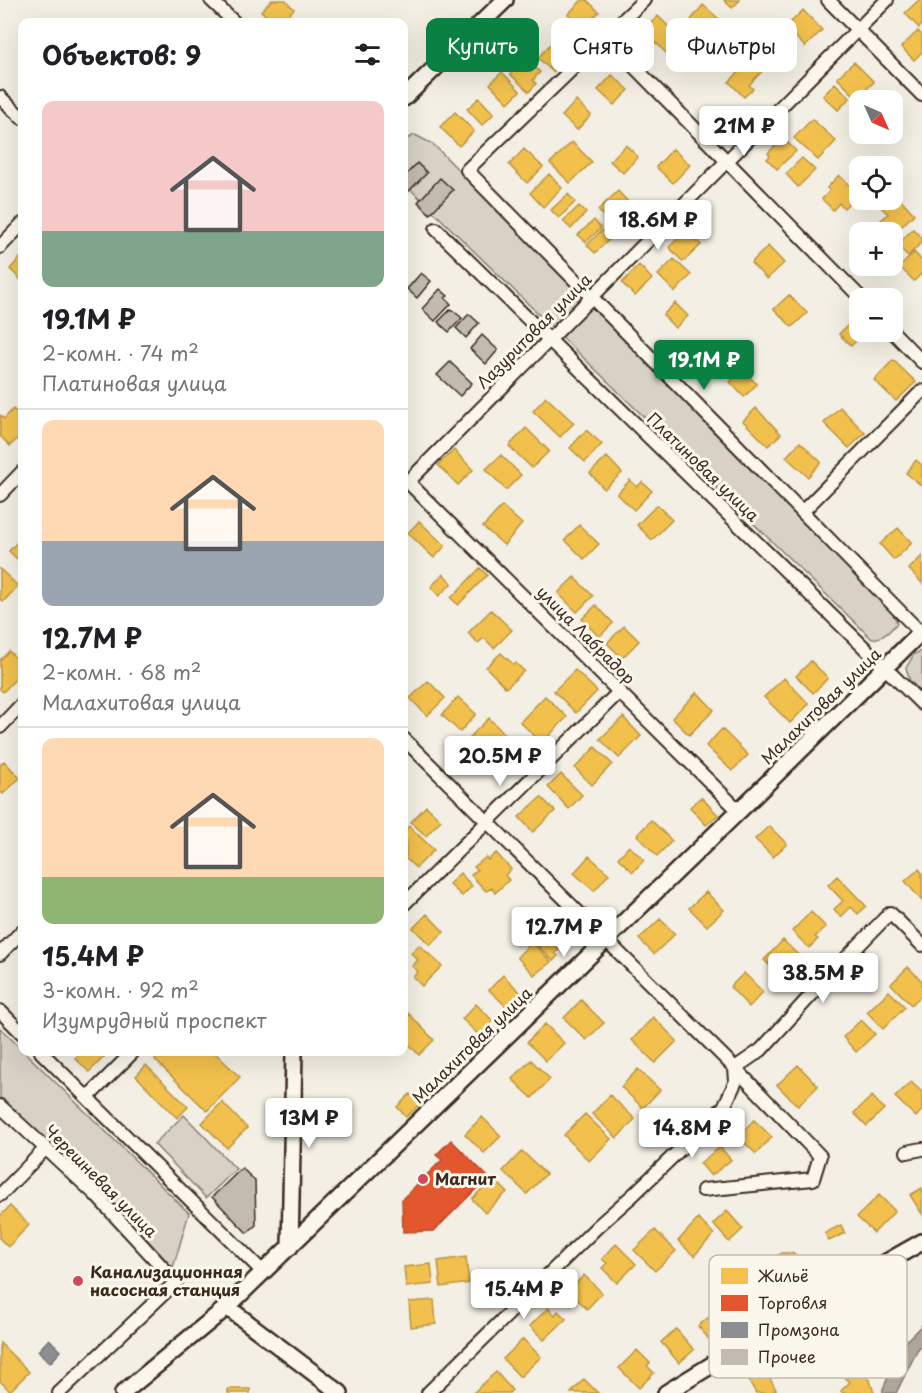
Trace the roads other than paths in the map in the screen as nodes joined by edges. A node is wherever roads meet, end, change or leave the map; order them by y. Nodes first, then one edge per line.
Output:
1 (211, 0) edge
2 (505, 0) edge
3 (644, 0) edge
4 (828, 0) edge
5 (887, 0) edge
6 (230, 18) edge
7 (625, 18) edge
8 (857, 30) junction
9 (569, 72) edge
10 (639, 72) edge
11 (408, 94) edge
12 (922, 95) edge
13 (0, 98) edge
14 (18, 114) edge
15 (726, 160) junction
16 (18, 228) edge
17 (436, 229) dead end
18 (0, 247) edge
19 (851, 288) edge
20 (591, 297) junction
21 (549, 340) junction
22 (903, 342) edge
23 (922, 362) edge
24 (922, 391) edge
25 (18, 476) edge
26 (408, 482) joint
27 (0, 495) edge
28 (802, 512) junction
29 (922, 633) edge
30 (886, 668) junction
31 (619, 692) junction
32 (922, 704) edge
33 (18, 708) edge
34 (0, 727) edge
35 (408, 743) edge
36 (739, 811) junction
37 (486, 821) junction
38 (408, 900) edge
39 (18, 936) edge
40 (606, 939) junction
41 (922, 945) edge
42 (0, 954) edge
43 (0, 1011) edge
44 (18, 1029) edge
45 (45, 1056) edge
46 (130, 1056) edge
47 (294, 1056) edge
48 (735, 1068) junction
49 (88, 1097) junction
50 (0, 1106) edge
51 (45, 1149) junction
52 (922, 1149) edge
53 (907, 1152) dead end
54 (703, 1190) dead end
55 (0, 1195) edge
56 (922, 1242) edge
57 (290, 1247) junction
58 (899, 1255) edge
59 (263, 1272) junction
60 (227, 1307) junction
61 (709, 1367) edge
62 (59, 1393) edge
63 (123, 1393) edge
64 (340, 1393) edge
65 (428, 1393) edge
66 (666, 1393) edge

1 - 6 street
2 - 11 street
3 - 7 street
4 - 8 street
5 - 8 street, Лазуритовая улица
8 - 12 street
8 - 15 street, Лазуритовая улица
9 - 20 street
10 - 15 street
13 - 14 street
15 - 19 street
15 - 20 street, Лазуритовая улица
16 - 18 street
17 - 21 street, Платиновая улица
20 - 21 street, Лазуритовая улица
20 - 28 street
21 - 26 street, Лазуритовая улица
21 - 30 street, Платиновая улица
22 - 23 street
24 - 28 street
25 - 27 street
26 - 31 street, улица Лабрадор
28 - 29 street
29 - 30 street, Малахитовая улица
30 - 32 street, Платиновая улица
30 - 36 street, Малахитовая улица
31 - 36 street, улица Лабрадор
31 - 37 street
33 - 34 street
35 - 37 street
36 - 40 street, Малахитовая улица
37 - 38 street
37 - 40 street
39 - 42 street
40 - 48 street
40 - 57 street, Малахитовая улица
41 - 48 street
43 - 44 street
45 - 49 street
46 - 49 street
47 - 57 street
48 - 54 street
48 - 65 street
49 - 59 street
50 - 51 street, Черешневая улица
51 - 55 street
51 - 62 street, Черешневая улица
52 - 53 street
56 - 58 street
57 - 59 street, Малахитовая улица
59 - 60 street, Малахитовая улица
60 - 63 street, Малахитовая улица
60 - 64 street
61 - 66 street

